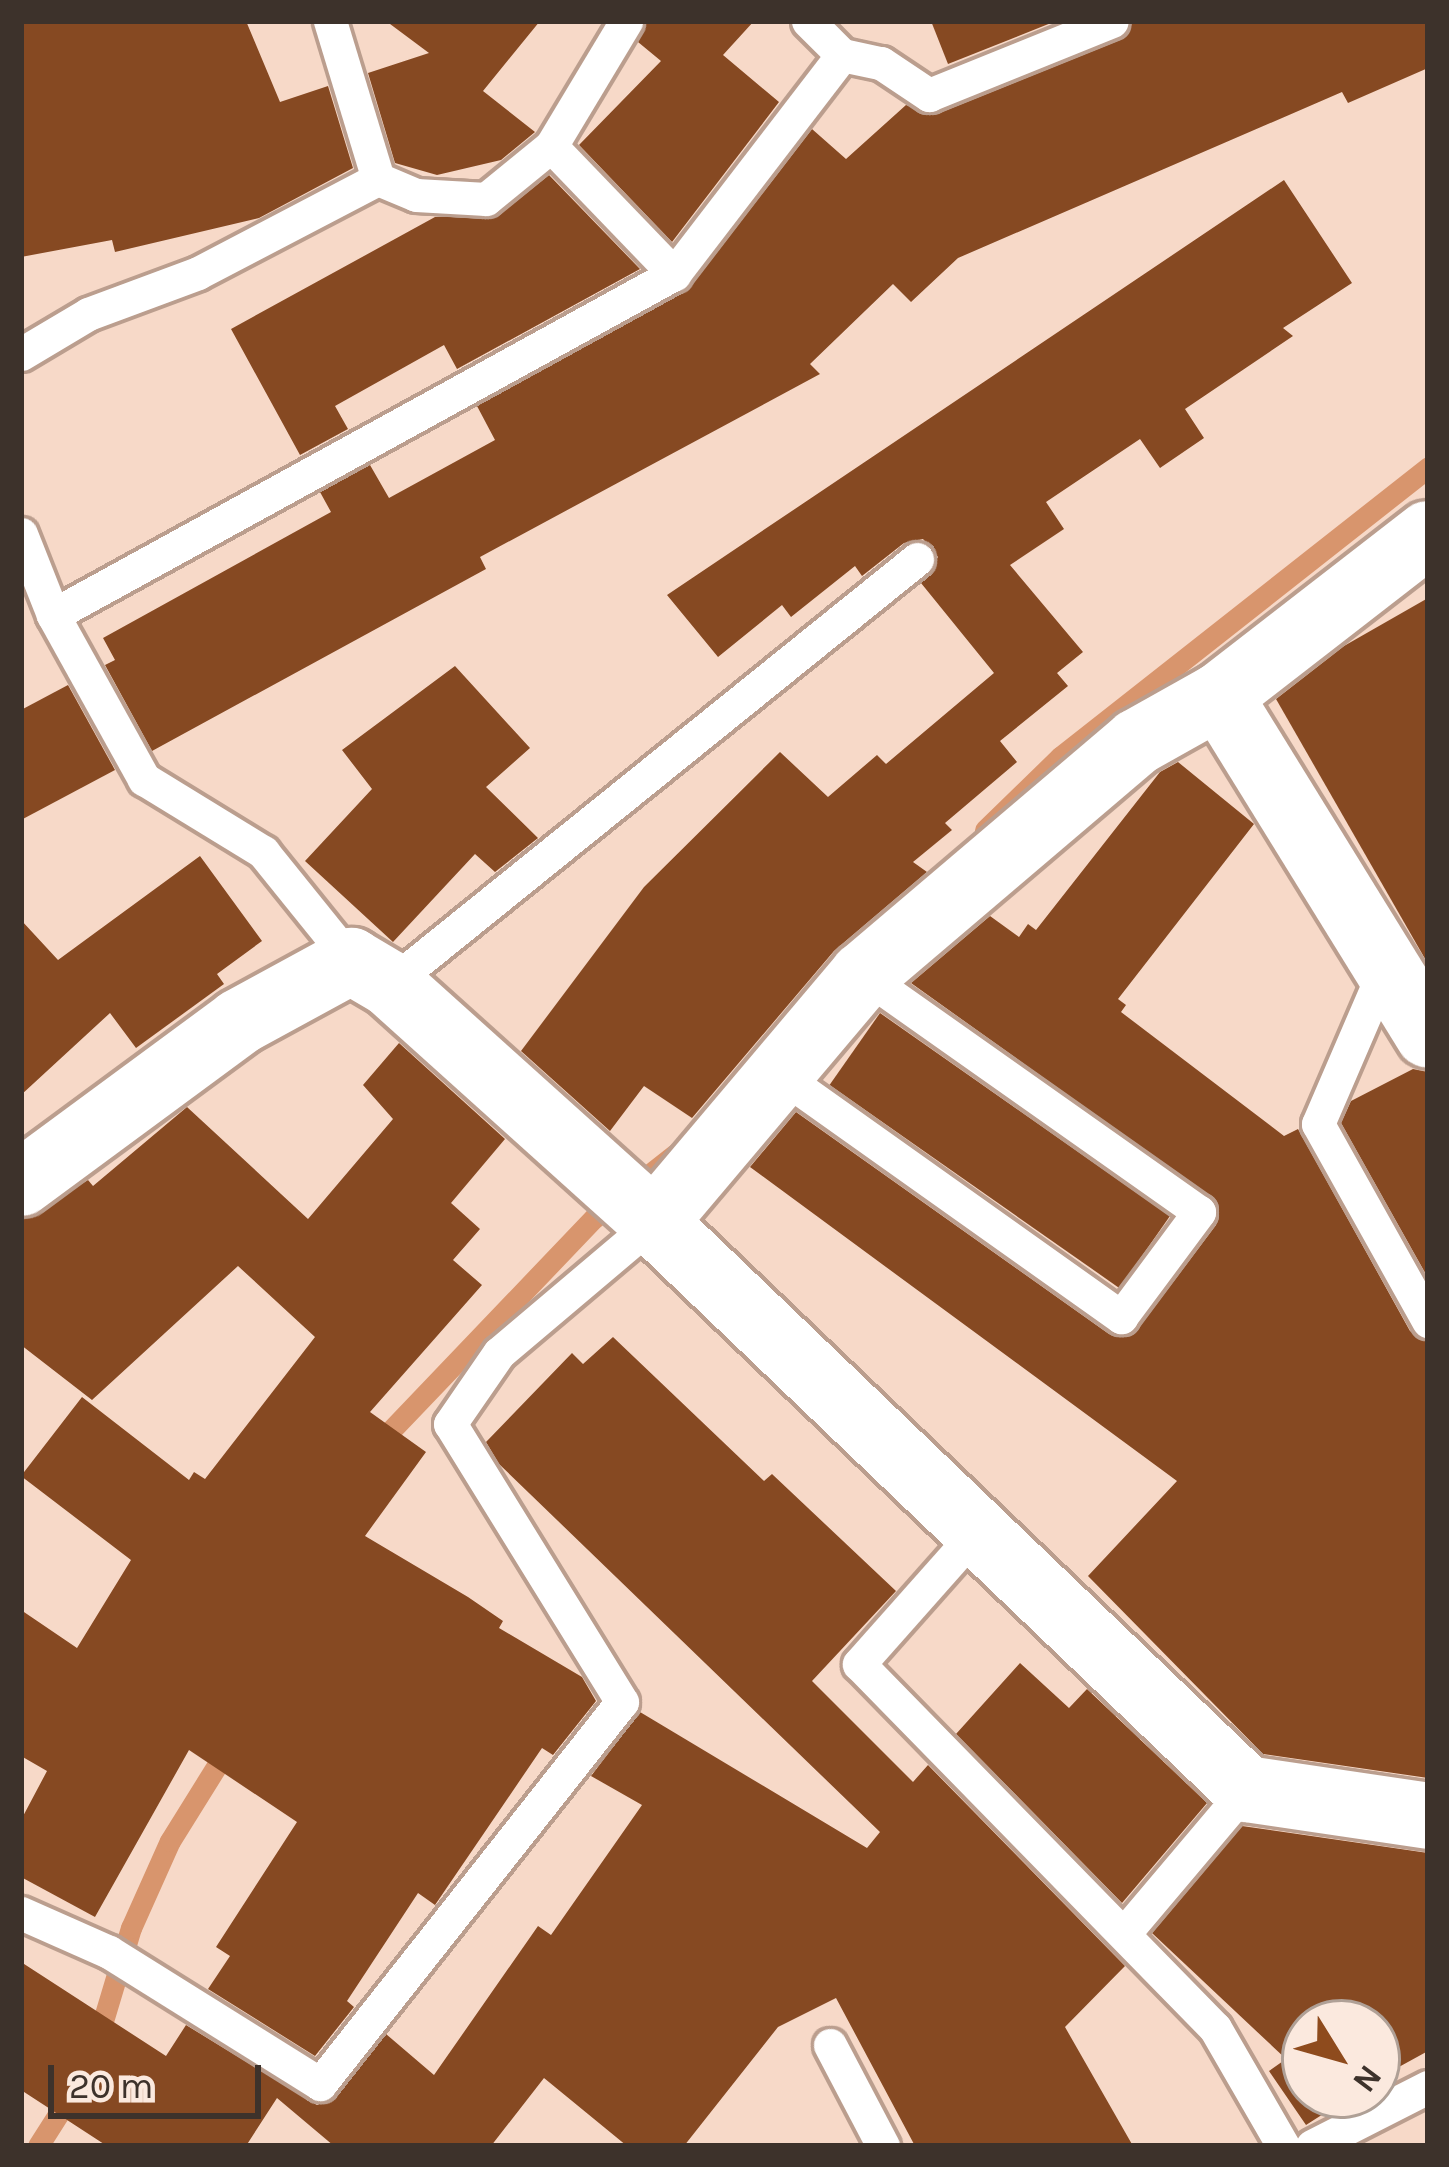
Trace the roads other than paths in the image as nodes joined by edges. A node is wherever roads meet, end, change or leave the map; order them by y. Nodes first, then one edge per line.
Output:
1 (330, 21) edge
2 (626, 21) edge
3 (808, 21) edge
4 (1112, 21) edge
5 (842, 56) junction
6 (551, 146) junction
7 (378, 179) junction
8 (674, 274) junction
9 (21, 354) edge
10 (21, 534) edge
11 (1428, 534) edge
12 (917, 559) dead end
13 (53, 616) junction
14 (1219, 696) junction
15 (1387, 964) junction
16 (371, 973) junction
17 (863, 975) junction
18 (1428, 1035) edge
19 (779, 1074) junction
20 (21, 1183) edge
21 (654, 1222) junction
22 (1428, 1321) edge
23 (977, 1532) junction
24 (1246, 1790) junction
25 (1428, 1816) edge
26 (21, 1913) edge
27 (1126, 1930) junction
28 (830, 2045) dead end
29 (1428, 2087) edge
30 (883, 2146) edge
31 (1283, 2146) edge
32 (1312, 2146) edge

1 - 7 lane
2 - 6 lane
3 - 5 lane
4 - 5 lane
5 - 8 lane
6 - 7 lane
6 - 8 lane
7 - 9 lane
8 - 13 lane
10 - 13 lane
11 - 14 street
12 - 16 lane
13 - 16 lane
14 - 15 street
14 - 17 street
15 - 18 street
15 - 22 lane
16 - 20 street
16 - 21 street
17 - 19 street
17 - 19 lane
19 - 21 street
21 - 23 street
21 - 26 lane
23 - 24 street
23 - 27 lane
24 - 25 street
24 - 27 lane
27 - 31 lane
28 - 30 lane
29 - 32 lane

